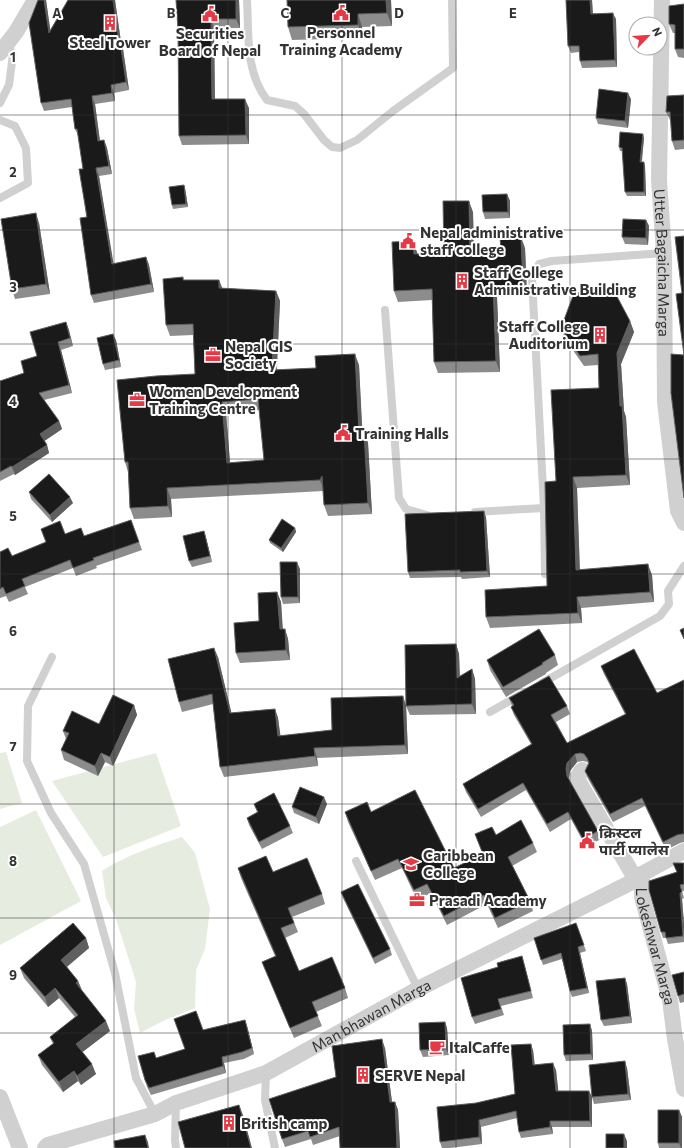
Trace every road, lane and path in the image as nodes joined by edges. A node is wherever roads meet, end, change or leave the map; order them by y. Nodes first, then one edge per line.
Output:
1 (35, 0) edge
2 (247, 0) edge
3 (452, 0) edge
4 (662, 0) edge
5 (3, 50) edge
6 (0, 103) edge
7 (0, 120) edge
8 (0, 198) edge
9 (664, 253) junction
10 (385, 310) dead end
11 (544, 508) junction
12 (466, 513) edge
13 (435, 515) edge
14 (684, 523) edge
15 (684, 566) edge
16 (546, 574) edge
17 (52, 657) dead end
18 (490, 712) dead end
19 (582, 770) dead end
20 (684, 851) edge
21 (356, 861) dead end
22 (639, 877) junction
23 (418, 989) junction
24 (266, 1073) junction
25 (684, 1089) edge
26 (0, 1097) edge
27 (176, 1103) junction
28 (155, 1114) junction
29 (20, 1148) edge
30 (45, 1148) edge
31 (176, 1148) edge
32 (275, 1148) edge

1 - 5 street
2 - 3 lane
4 - 9 street, Utter Bagaicha Marga
5 - 6 lane
7 - 8 lane
9 - 11 lane
9 - 14 street, Utter Bagaicha Marga
10 - 13 lane
11 - 12 lane
11 - 16 lane
15 - 18 lane
17 - 28 lane
19 - 22 street
20 - 22 street, Man bhawan Marga
21 - 23 lane
22 - 23 street, Man bhawan Marga
22 - 25 street, Lokeshwar Marga
23 - 24 street, Man bhawan Marga
24 - 27 street, Man bhawan Marga
24 - 32 lane
26 - 29 street
27 - 28 street, Man bhawan Marga
27 - 31 lane
28 - 30 street, Man bhawan Marga

